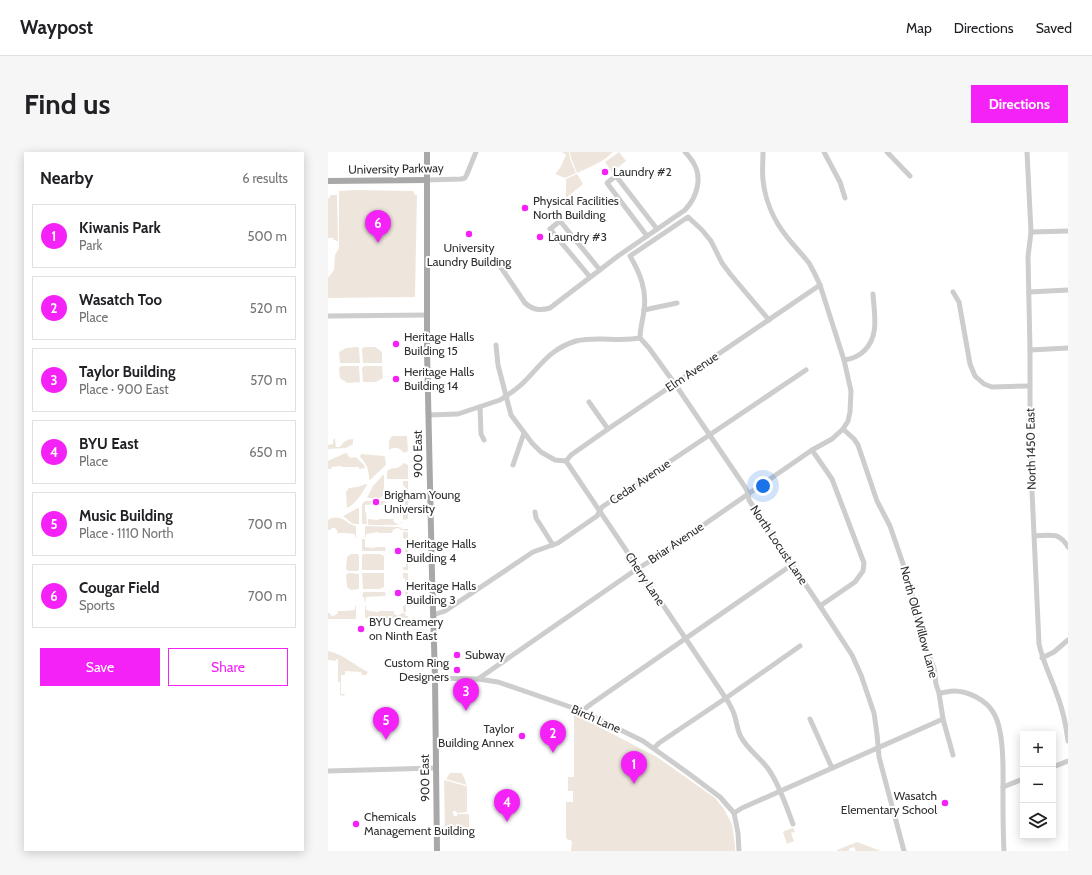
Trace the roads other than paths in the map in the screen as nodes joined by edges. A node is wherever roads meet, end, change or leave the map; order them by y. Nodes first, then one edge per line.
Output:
1 (427, 152) edge
2 (476, 152) edge
3 (685, 152) edge
4 (763, 152) edge
5 (824, 152) edge
6 (887, 152) edge
7 (1027, 152) edge
8 (910, 176) dead end
9 (427, 180) junction
10 (328, 182) edge
11 (846, 198) dead end
12 (657, 229) junction
13 (1068, 231) edge
14 (1031, 232) junction
15 (647, 236) junction
16 (500, 266) dead end
17 (600, 270) junction
18 (590, 278) junction
19 (820, 285) junction
20 (1068, 290) edge
21 (953, 292) dead end
22 (1029, 292) junction
23 (873, 294) dead end
24 (677, 303) dead end
25 (644, 310) junction
26 (427, 315) junction
27 (328, 316) edge
28 (769, 320) junction
29 (640, 338) junction
30 (496, 345) dead end
31 (1068, 348) edge
32 (1030, 350) junction
33 (844, 360) junction
34 (806, 370) dead end
35 (675, 384) junction
36 (1030, 386) junction
37 (506, 397) junction
38 (589, 402) dead end
39 (480, 407) junction
40 (429, 415) junction
41 (608, 429) junction
42 (843, 429) junction
43 (524, 433) junction
44 (710, 435) junction
45 (484, 440) dead end
46 (812, 450) junction
47 (566, 461) junction
48 (513, 465) dead end
49 (748, 494) junction
50 (535, 512) dead end
51 (600, 512) junction
52 (1035, 536) junction
53 (553, 545) junction
54 (1068, 547) edge
55 (793, 564) junction
56 (638, 569) junction
57 (820, 606) junction
58 (433, 614) junction
59 (685, 638) junction
60 (1068, 640) edge
61 (800, 646) dead end
62 (1042, 658) junction
63 (435, 678) junction
64 (478, 679) junction
65 (939, 694) junction
66 (726, 698) junction
67 (582, 711) junction
68 (810, 719) dead end
69 (943, 719) junction
70 (1068, 741) edge
71 (878, 747) junction
72 (654, 748) junction
73 (953, 755) dead end
74 (1068, 761) edge
75 (1056, 766) edge
76 (436, 768) junction
77 (832, 768) junction
78 (328, 771) edge
79 (1020, 780) edge
80 (1003, 787) junction
81 (780, 791) junction
82 (734, 813) junction
83 (793, 824) dead end
84 (437, 851) edge
85 (739, 851) edge
86 (904, 851) edge
87 (1004, 851) edge

1 - 9 main road, 900 East
2 - 9 street, University Parkway
3 - 12 street
4 - 19 street, Briar Avenue
5 - 11 street
6 - 8 street
7 - 14 street, North 1450 East
9 - 10 main road, University Parkway
9 - 26 main road, 900 East
12 - 15 street
12 - 15 street
13 - 14 street
14 - 22 street, North 1450 East
15 - 17 street
16 - 18 street
17 - 18 street
17 - 18 street
19 - 28 street, Elm Avenue
19 - 33 street, Briar Avenue
20 - 22 street
21 - 36 street
22 - 32 street, North 1450 East
23 - 33 street
24 - 25 street
25 - 28 street
25 - 29 street
26 - 27 street
26 - 40 main road, 900 East
28 - 35 street, Elm Avenue
29 - 35 street, North Locust Lane
29 - 37 street
30 - 37 street
31 - 32 street
32 - 36 street, North 1450 East
33 - 42 street, Briar Avenue
34 - 44 street, Cedar Avenue
35 - 41 street, Elm Avenue
35 - 44 street, North Locust Lane
36 - 52 street, North 1450 East
37 - 39 street
37 - 43 street
38 - 41 street
39 - 40 street
39 - 45 street
40 - 58 main road, 900 East
41 - 47 street, Elm Avenue
42 - 46 street, Briar Avenue
42 - 65 street, North Old Willow Lane
43 - 47 street
43 - 48 street
44 - 49 street, North Locust Lane
44 - 51 street, Cedar Avenue
46 - 49 street, Briar Avenue
46 - 57 street
47 - 51 street, Cherry Lane
49 - 55 street, North Locust Lane
49 - 56 street, Briar Avenue
50 - 53 street
51 - 53 street, Cedar Avenue
51 - 56 street, Cherry Lane
52 - 54 street
52 - 62 street, North 1450 East
53 - 58 street, Cedar Avenue
55 - 57 street, North Locust Lane
55 - 59 street
56 - 59 street, Cherry Lane
56 - 64 street, Briar Avenue
57 - 71 street, North Locust Lane
58 - 63 main road, 900 East
59 - 66 street, Cherry Lane
59 - 67 street
60 - 62 street
61 - 66 street
62 - 70 street, North 1450 East
63 - 64 street, Birch Lane
63 - 76 main road, 900 East
64 - 67 street, Birch Lane
65 - 69 street, North Old Willow Lane
65 - 80 street
66 - 72 street
66 - 81 street, Cherry Lane
67 - 72 street, Birch Lane
68 - 77 street
69 - 71 street
69 - 73 street, North Old Willow Lane
71 - 77 street
71 - 86 street, North Locust Lane
72 - 82 street, Birch Lane
74 - 75 street
76 - 78 street
76 - 84 main road, 900 East
77 - 81 street
79 - 80 street
80 - 87 street
81 - 82 street
81 - 83 street, Cherry Lane
82 - 85 street

